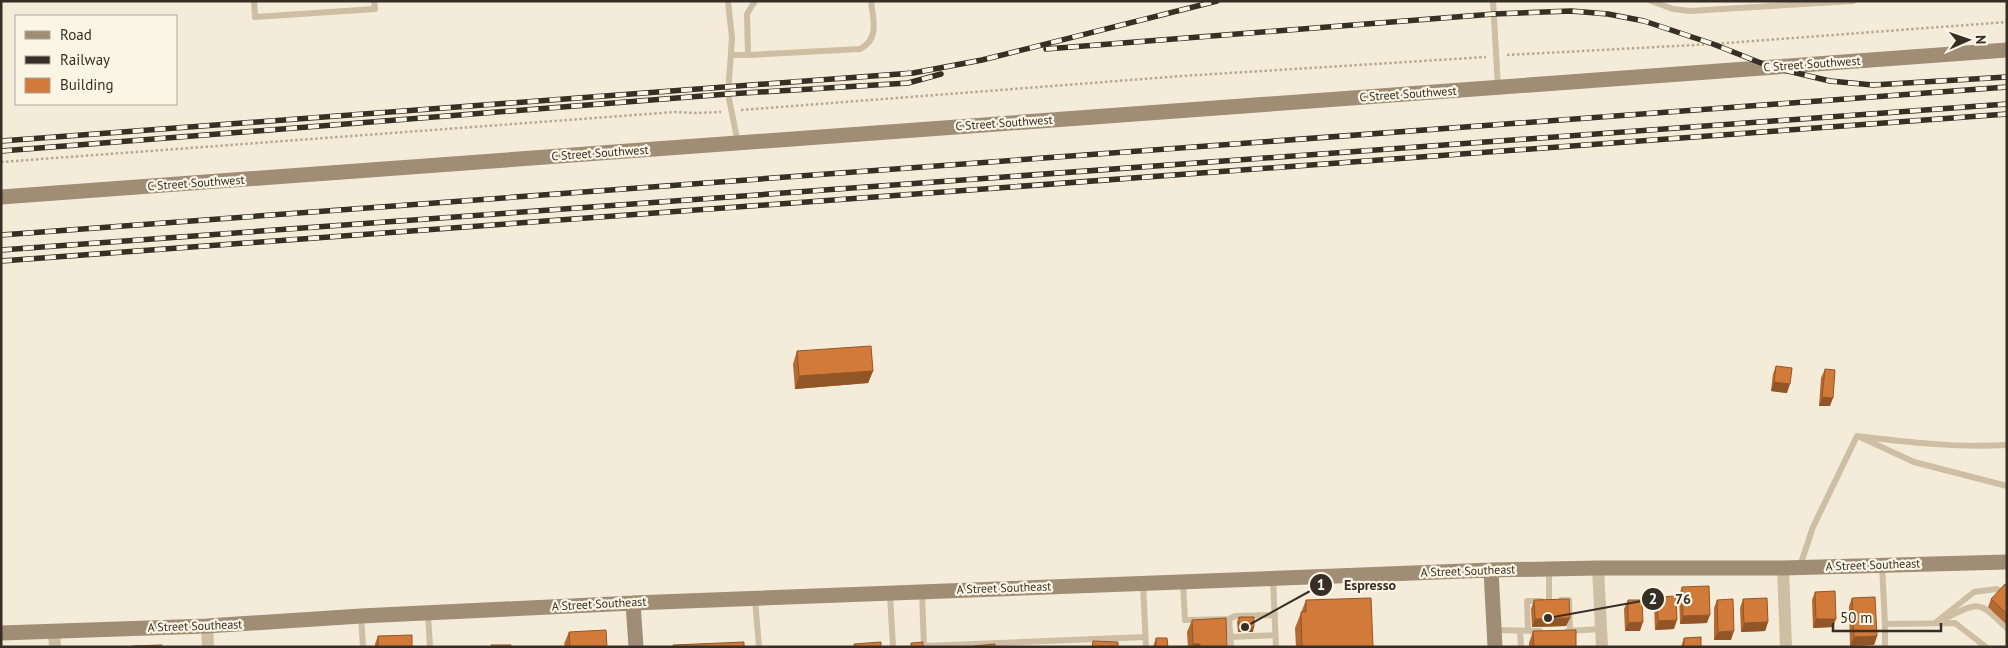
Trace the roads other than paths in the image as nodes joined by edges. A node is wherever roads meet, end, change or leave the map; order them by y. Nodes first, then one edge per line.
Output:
1 (254, 1) edge
2 (374, 1) edge
3 (728, 1) edge
4 (755, 1) edge
5 (871, 1) edge
6 (1493, 1) edge
7 (1651, 1) edge
8 (1853, 1) edge
9 (2007, 50) edge
10 (748, 55) junction
11 (731, 56) junction
12 (1498, 87) junction
13 (738, 143) junction
14 (1, 197) edge
15 (1856, 436) junction
16 (2007, 445) edge
17 (2007, 486) edge
18 (2007, 562) edge
19 (1882, 565) junction
20 (1799, 567) junction
21 (1598, 568) junction
22 (1783, 568) junction
23 (1549, 569) junction
24 (1491, 570) junction
25 (1273, 578) junction
26 (1183, 582) junction
27 (1143, 583) junction
28 (922, 592) junction
29 (890, 593) junction
30 (2007, 595) edge
31 (755, 598) junction
32 (1549, 600) junction
33 (633, 602) junction
34 (1549, 608) edge
35 (428, 613) junction
36 (1274, 615) junction
37 (361, 616) junction
38 (1229, 618) junction
39 (1935, 623) junction
40 (1885, 624) junction
41 (207, 626) junction
42 (2007, 628) edge
43 (1600, 629) junction
44 (1494, 630) junction
45 (1520, 630) junction
46 (54, 631) junction
47 (1528, 631) junction
48 (1550, 631) edge
49 (1, 633) edge
50 (1275, 635) junction
51 (1145, 637) junction
52 (1230, 637) junction
53 (55, 647) edge
54 (208, 647) edge
55 (363, 647) edge
56 (430, 647) edge
57 (636, 647) edge
58 (752, 647) edge
59 (759, 647) edge
60 (893, 647) edge
61 (924, 647) edge
62 (1146, 647) edge
63 (1231, 647) edge
64 (1276, 647) edge
65 (1495, 647) edge
66 (1521, 647) edge
67 (1602, 647) edge
68 (1786, 647) edge
69 (1885, 647) edge
70 (1986, 647) edge

1 - 2 lane
3 - 11 lane
4 - 10 lane
5 - 10 lane
6 - 12 lane
7 - 8 lane
9 - 12 main road, C Street Southwest
10 - 11 lane
11 - 13 lane
12 - 13 main road, C Street Southwest
13 - 14 main road, C Street Southwest
15 - 16 lane
15 - 17 lane
15 - 20 lane
18 - 19 main road, A Street Southeast
19 - 20 main road, A Street Southeast
19 - 40 lane
20 - 22 main road, A Street Southeast
21 - 22 main road, A Street Southeast
21 - 23 main road, A Street Southeast
21 - 43 street
22 - 68 street
23 - 24 main road, A Street Southeast
23 - 32 lane
24 - 25 main road, A Street Southeast
24 - 44 main road
25 - 26 main road, A Street Southeast
25 - 36 lane
26 - 27 main road, A Street Southeast
26 - 38 lane
27 - 28 main road, A Street Southeast
27 - 51 lane
28 - 29 main road, A Street Southeast
28 - 61 lane
29 - 31 main road, A Street Southeast
29 - 60 lane
30 - 39 lane
31 - 33 main road, A Street Southeast
31 - 59 lane
32 - 34 lane
32 - 43 lane
32 - 47 lane
33 - 35 main road, A Street Southeast
33 - 57 main road
35 - 37 main road, A Street Southeast
35 - 56 lane
36 - 38 lane
36 - 50 lane
37 - 41 main road, A Street Southeast
37 - 55 lane
38 - 52 lane
39 - 40 lane
39 - 42 lane
39 - 70 lane
40 - 69 lane
41 - 46 main road, A Street Southeast
41 - 54 street
43 - 67 street
44 - 45 lane
44 - 65 main road
45 - 47 lane
45 - 66 lane
46 - 49 main road, A Street Southeast
46 - 53 street
47 - 48 lane
50 - 52 lane
50 - 64 lane
51 - 61 lane
51 - 62 lane
52 - 63 lane
58 - 59 lane

